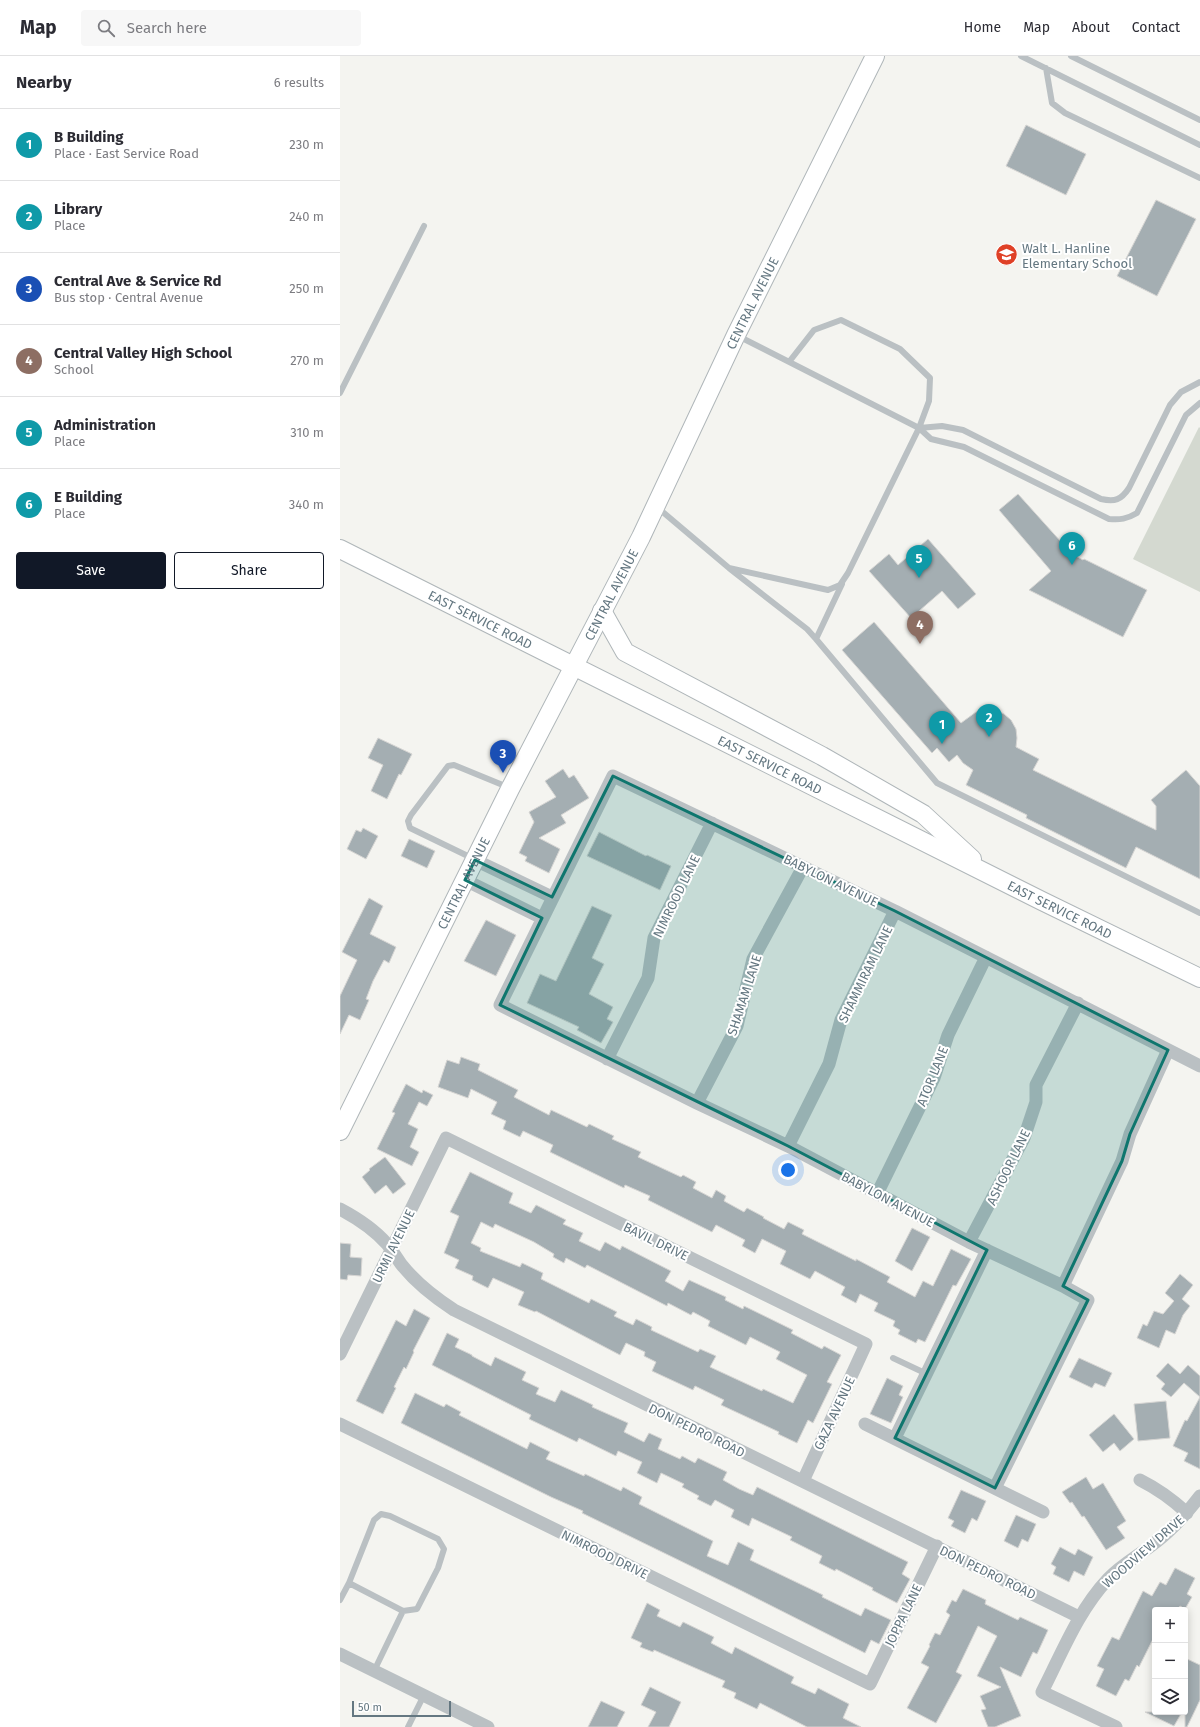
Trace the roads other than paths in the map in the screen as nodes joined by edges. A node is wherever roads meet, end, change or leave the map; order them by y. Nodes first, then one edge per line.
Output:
1 (875, 56) edge
2 (1021, 56) edge
3 (1071, 56) edge
4 (1046, 68) junction
5 (1200, 120) edge
6 (1200, 144) edge
7 (1200, 178) edge
8 (424, 226) dead end
9 (736, 335) junction
10 (789, 362) junction
11 (1200, 382) edge
12 (340, 392) edge
13 (1200, 403) edge
14 (919, 428) junction
15 (655, 506) junction
16 (340, 549) edge
17 (728, 568) junction
18 (845, 579) junction
19 (602, 612) junction
20 (816, 639) junction
21 (574, 666) junction
22 (510, 789) junction
23 (712, 823) junction
24 (475, 860) junction
25 (803, 867) junction
26 (987, 874) junction
27 (465, 880) junction
28 (552, 897) junction
29 (895, 911) junction
30 (1200, 913) edge
31 (542, 918) junction
32 (986, 957) junction
33 (1200, 978) edge
34 (1078, 1003) junction
35 (1168, 1050) junction
36 (607, 1059) junction
37 (1200, 1066) edge
38 (697, 1104) junction
39 (340, 1131) edge
40 (446, 1138) joint
41 (788, 1146) junction
42 (877, 1194) junction
43 (340, 1209) edge
44 (969, 1242) junction
45 (391, 1250) junction
46 (987, 1250) junction
47 (1062, 1286) junction
48 (866, 1344) joint
49 (340, 1354) edge
50 (893, 1358) dead end
51 (927, 1374) junction
52 (340, 1424) edge
53 (865, 1424) dead end
54 (895, 1438) junction
55 (1140, 1480) dead end
56 (802, 1481) junction
57 (995, 1488) junction
58 (1200, 1496) edge
59 (1044, 1512) dead end
60 (1187, 1513) junction
61 (937, 1546) junction
62 (349, 1582) junction
63 (340, 1600) edge
64 (402, 1610) junction
65 (1079, 1617) junction
66 (340, 1654) edge
67 (374, 1670) junction
68 (870, 1684) joint
69 (424, 1695) junction
70 (408, 1727) edge
71 (488, 1727) edge
72 (1116, 1727) edge

1 - 9 street, CENTRAL AVENUE
2 - 4 lane
3 - 5 lane
4 - 6 lane
4 - 7 lane
8 - 12 lane
9 - 10 lane
9 - 15 street, CENTRAL AVENUE
10 - 14 lane
10 - 14 lane
11 - 14 lane
13 - 14 lane
14 - 18 lane
15 - 17 lane
15 - 19 street, CENTRAL AVENUE
16 - 21 street, EAST SERVICE ROAD
17 - 18 lane
17 - 20 lane
18 - 20 lane
19 - 21 street, CENTRAL AVENUE
19 - 26 street
20 - 30 lane
21 - 22 street, CENTRAL AVENUE
21 - 26 street, EAST SERVICE ROAD
22 - 24 street, CENTRAL AVENUE
22 - 24 lane
23 - 25 street, BABYLON AVENUE
23 - 28 street, BABYLON AVENUE
23 - 36 street, NIMROOD LANE
24 - 27 street, CENTRAL AVENUE
24 - 28 street
25 - 29 street, BABYLON AVENUE
25 - 38 street, SHAMAM LANE
26 - 33 street, EAST SERVICE ROAD
27 - 31 street
27 - 39 street, CENTRAL AVENUE
28 - 31 street, BABYLON AVENUE
29 - 32 street, BABYLON AVENUE
29 - 41 street, SHAMMIRAM LANE
31 - 36 street, BABYLON AVENUE
32 - 34 street, BABYLON AVENUE
32 - 42 street, ATOR LANE
34 - 35 street, BABYLON AVENUE
34 - 44 street, ASHOOR LANE
35 - 37 street, BABYLON AVENUE
35 - 47 street
36 - 38 street, BABYLON AVENUE
38 - 41 street, BABYLON AVENUE
40 - 45 street, URMI AVENUE
40 - 48 street, BAVIL DRIVE
41 - 42 street, BABYLON AVENUE
42 - 44 street, BABYLON AVENUE
43 - 45 street, DON PEDRO ROAD
44 - 46 street, BABYLON AVENUE
45 - 49 street, URMI AVENUE
45 - 56 street, DON PEDRO ROAD
46 - 47 street, BABYLON AVENUE
46 - 51 street
47 - 57 street, BABYLON AVENUE
48 - 56 street, GAZA AVENUE
50 - 51 lane
51 - 54 street
52 - 68 street, NIMROOD DRIVE
53 - 54 street
54 - 57 street
55 - 60 street
56 - 61 street, DON PEDRO ROAD
57 - 59 street
58 - 60 street, WOODVIEW DRIVE
60 - 65 street, WOODVIEW DRIVE
61 - 65 street, DON PEDRO ROAD
61 - 68 street, JOPPA LANE
62 - 63 lane
62 - 64 lane
62 - 64 lane
64 - 67 lane
65 - 72 street, WOODVIEW DRIVE
66 - 67 street
67 - 69 street
69 - 70 lane
69 - 71 street

